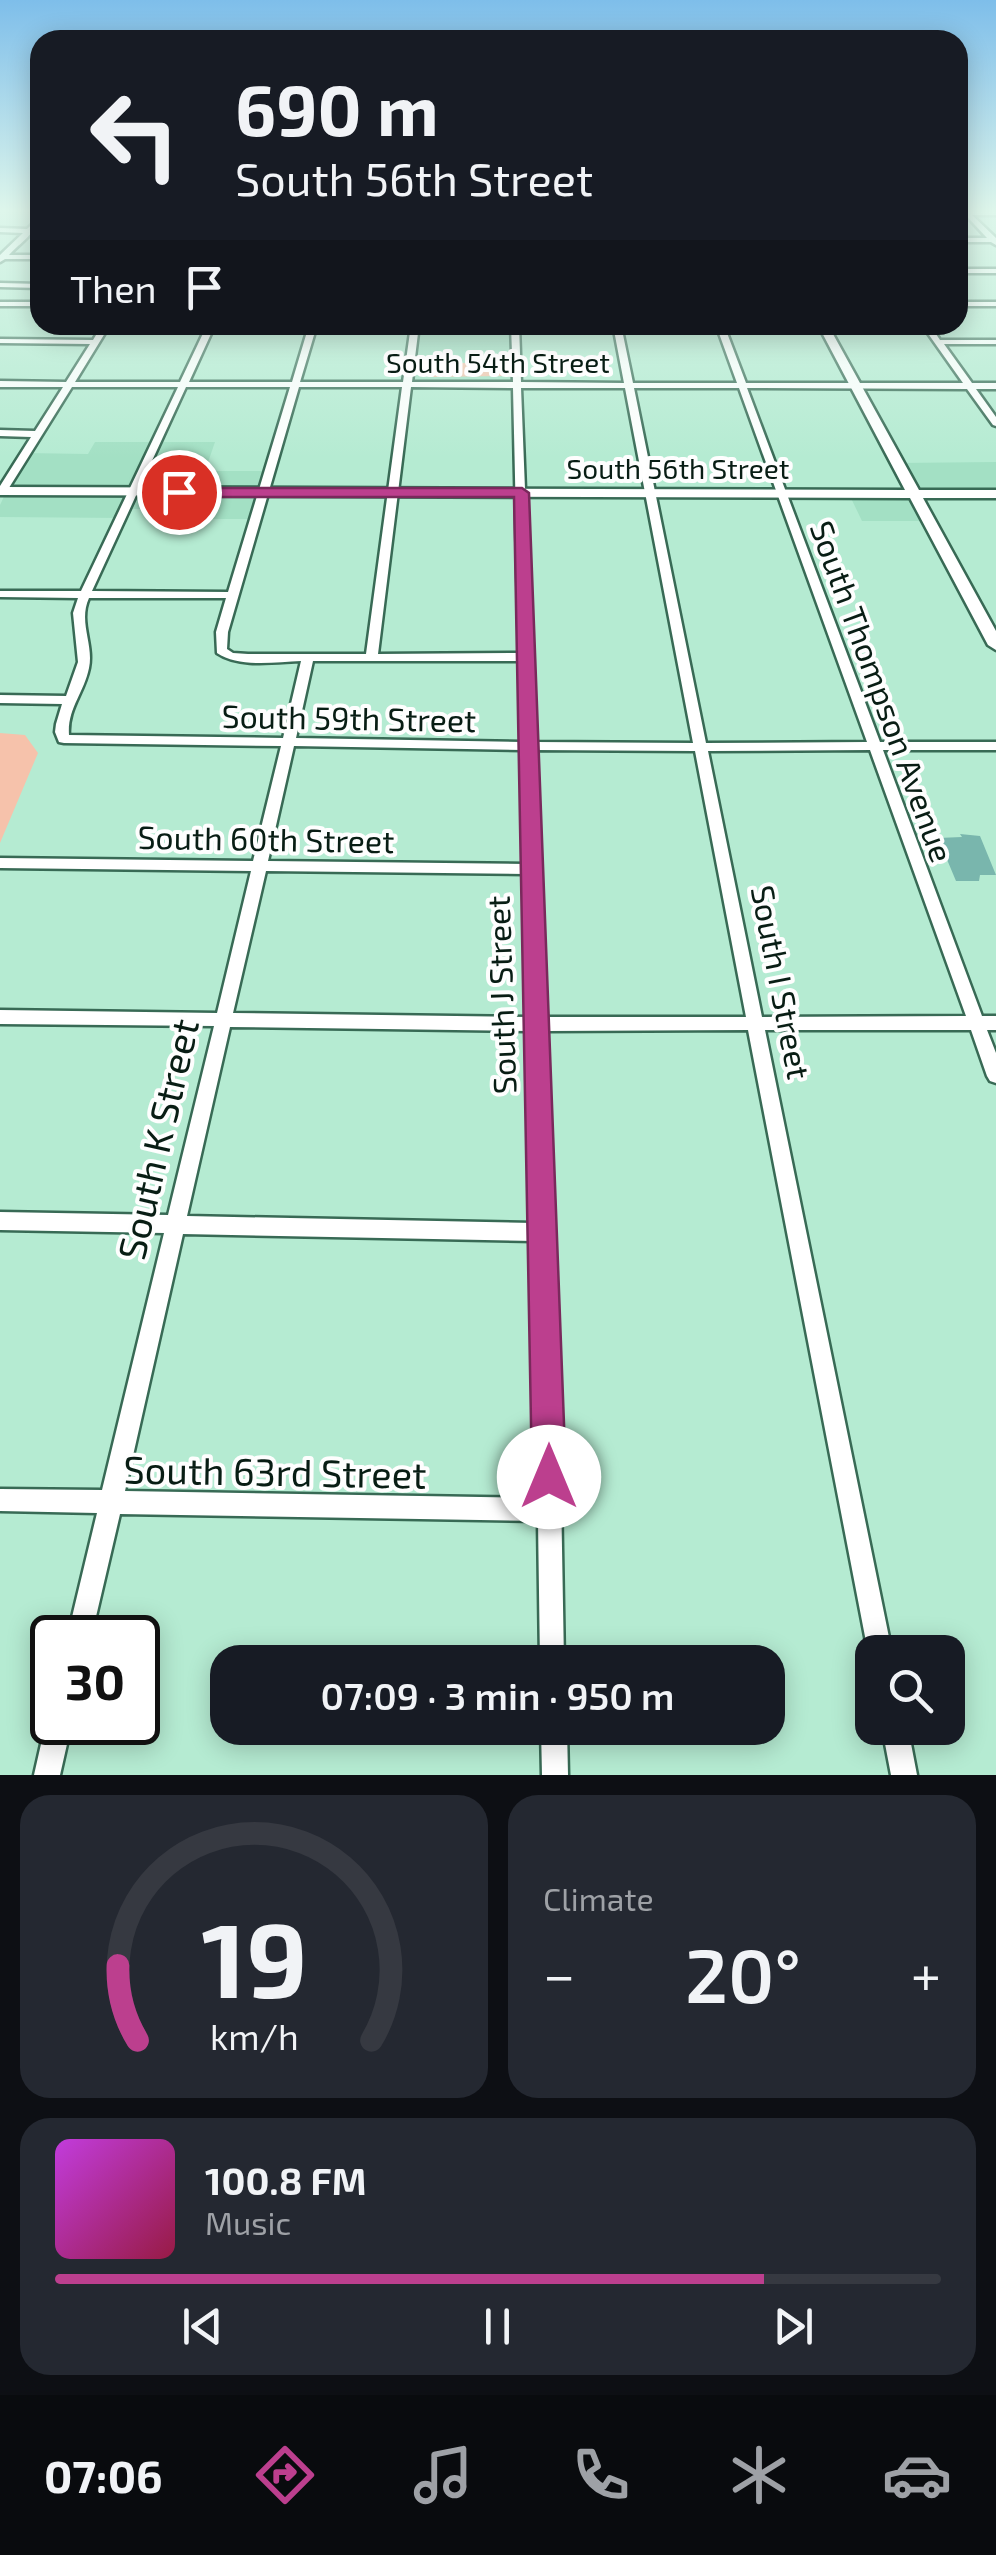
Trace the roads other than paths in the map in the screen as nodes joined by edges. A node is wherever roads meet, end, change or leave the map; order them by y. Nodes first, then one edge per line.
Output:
1 (0, 304) edge
2 (30, 304) edge
3 (968, 304) edge
4 (996, 304) edge
5 (100, 335) edge
6 (206, 335) edge
7 (310, 335) edge
8 (413, 335) edge
9 (516, 335) edge
10 (619, 335) edge
11 (724, 335) edge
12 (828, 335) edge
13 (933, 335) edge
14 (0, 341) edge
15 (96, 342) junction
16 (938, 342) junction
17 (996, 342) edge
18 (0, 384) edge
19 (68, 384) junction
20 (183, 384) junction
21 (296, 384) junction
22 (406, 384) junction
23 (517, 384) junction
24 (629, 384) junction
25 (742, 384) junction
26 (855, 384) junction
27 (969, 386) junction
28 (996, 386) edge
29 (996, 423) edge
30 (0, 433) edge
31 (36, 434) junction
32 (133, 492) junction
33 (264, 492) junction
34 (392, 493) junction
35 (522, 493) junction
36 (650, 493) junction
37 (782, 493) junction
38 (914, 494) junction
39 (996, 494) edge
40 (3, 495) edge
41 (0, 594) edge
42 (84, 595) junction
43 (232, 595) junction
44 (996, 645) edge
45 (308, 658) junction
46 (371, 658) junction
47 (526, 658) junction
48 (0, 700) edge
49 (72, 700) junction
50 (290, 743) junction
51 (699, 746) junction
52 (872, 746) junction
53 (996, 746) edge
54 (528, 747) junction
55 (0, 863) edge
56 (260, 864) junction
57 (532, 869) junction
58 (0, 1017) edge
59 (224, 1019) junction
60 (754, 1023) junction
61 (976, 1023) junction
62 (996, 1023) edge
63 (536, 1024) junction
64 (996, 1076) edge
65 (0, 1221) edge
66 (175, 1224) junction
67 (541, 1232) junction
68 (0, 1500) edge
69 (109, 1504) junction
70 (549, 1510) junction
71 (84, 1615) edge
72 (877, 1635) edge
73 (552, 1645) edge
74 (54, 1745) edge
75 (554, 1745) edge
76 (898, 1745) edge
77 (47, 1775) edge
78 (555, 1775) edge
79 (904, 1775) edge

1 - 2 street
3 - 4 street
5 - 15 street
6 - 20 street
7 - 21 street
8 - 22 street
9 - 23 street, South J Street
10 - 24 street, South I Street
11 - 25 street, South Thompson Avenue
12 - 26 main road
13 - 16 street
14 - 15 street
15 - 19 street
16 - 17 street
16 - 27 street
18 - 19 street, South 54th Street
19 - 20 street, South 54th Street
19 - 31 street
20 - 21 street, South 54th Street
20 - 32 street
21 - 22 street, South 54th Street
21 - 33 street
22 - 23 street, South 54th Street
22 - 34 street
23 - 24 street, South 54th Street
23 - 35 street, South J Street
24 - 25 street, South 54th Street
24 - 36 street, South I Street
25 - 26 street, South 54th Street
25 - 37 street, South Thompson Avenue
26 - 27 street, South 54th Street
26 - 38 main road
27 - 28 street, South 54th Street
27 - 29 street
30 - 31 street
31 - 40 street
32 - 33 main road, South 56th Street
32 - 40 main road, South 56th Street
32 - 42 street
33 - 34 main road, South 56th Street
33 - 43 street
34 - 35 main road, South 56th Street
34 - 46 street
35 - 36 main road, South 56th Street
35 - 47 street, South J Street
36 - 37 main road, South 56th Street
36 - 51 street, South I Street
37 - 38 main road, South 56th Street
37 - 52 street, South Thompson Avenue
38 - 39 main road, South 56th Street
38 - 44 main road
41 - 42 street
42 - 43 street
42 - 49 street
43 - 45 street
45 - 46 street
45 - 50 street, South K Street
46 - 47 street
47 - 54 street, South J Street
48 - 49 street
49 - 50 street, South 59th Street
50 - 54 street, South 59th Street
50 - 56 street, South K Street
51 - 52 street, South 59th Street
51 - 54 street, South 59th Street
51 - 60 street, South I Street
52 - 53 street, South 59th Street
52 - 61 street, South Thompson Avenue
54 - 57 street, South J Street
55 - 56 street, South 60th Street
56 - 57 street, South 60th Street
56 - 59 street, South K Street
57 - 63 street, South J Street
58 - 59 street
59 - 63 street
59 - 66 street, South K Street
60 - 61 street
60 - 63 street
60 - 72 street, South I Street
61 - 62 street
61 - 64 street, South Thompson Avenue
63 - 67 street, South J Street
65 - 66 street
66 - 67 street
66 - 69 street, South K Street
67 - 70 street, South J Street
68 - 69 street, South 63rd Street
69 - 70 street, South 63rd Street
69 - 71 street, South K Street
70 - 73 street, South J Street
74 - 77 street
75 - 78 street
76 - 79 street

